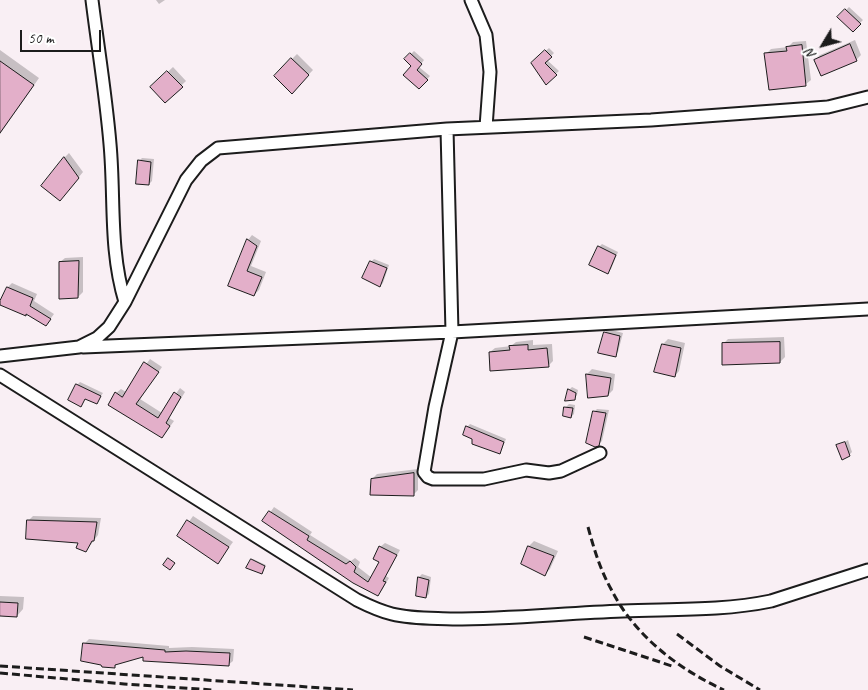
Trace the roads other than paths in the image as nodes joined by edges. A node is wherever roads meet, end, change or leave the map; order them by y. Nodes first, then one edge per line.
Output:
1 (92, 0) edge
2 (471, 0) edge
3 (868, 98) edge
4 (486, 127) junction
5 (448, 129) junction
6 (125, 302) junction
7 (868, 309) edge
8 (452, 332) junction
9 (79, 347) junction
10 (0, 356) edge
11 (0, 375) edge
12 (600, 452) dead end
13 (868, 570) edge

1 - 6 street
2 - 4 street
3 - 4 street
4 - 5 street
5 - 6 street
5 - 8 street
6 - 9 street
7 - 8 street
8 - 9 street
8 - 12 street
9 - 10 street
11 - 13 street

